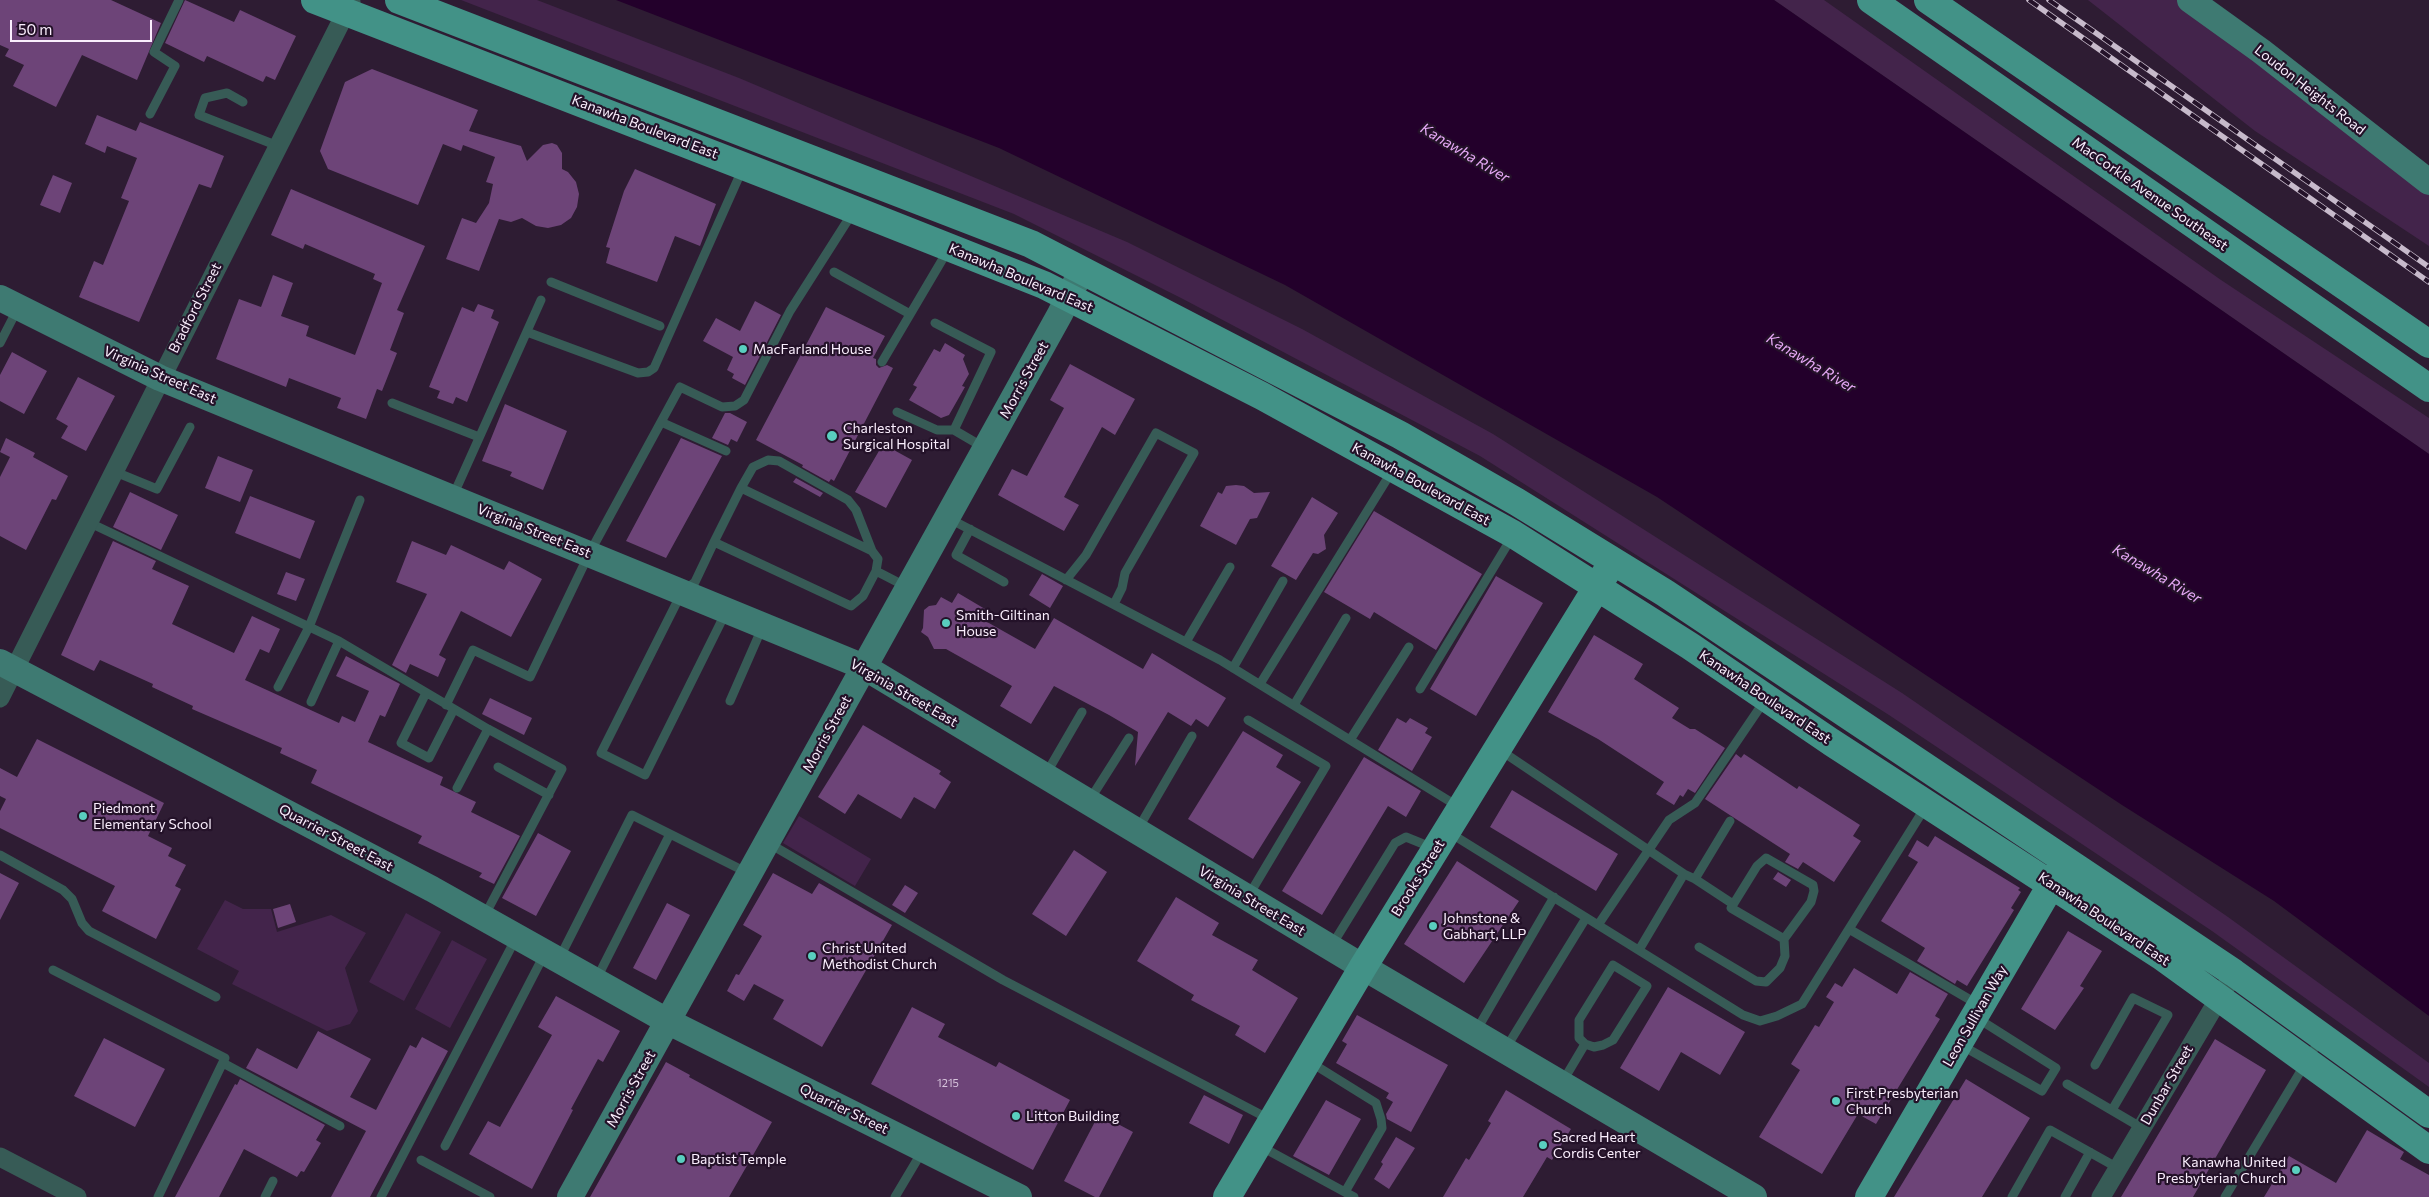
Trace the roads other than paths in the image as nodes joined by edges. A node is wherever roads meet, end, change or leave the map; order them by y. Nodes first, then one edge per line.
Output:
1 (179, 0) edge
2 (315, 0) edge
3 (399, 0) edge
4 (1871, 0) edge
5 (1928, 0) edge
6 (2190, 0) edge
7 (349, 6) edge
8 (243, 102) dead end
9 (150, 114) dead end
10 (278, 146) junction
11 (744, 166) junction
12 (2429, 182) edge
13 (854, 210) junction
14 (949, 248) junction
15 (1082, 270) junction
16 (834, 272) dead end
17 (551, 282) dead end
18 (1070, 297) junction
19 (541, 300) dead end
20 (9, 302) edge
21 (910, 314) junction
22 (935, 323) dead end
23 (660, 326) dead end
24 (528, 332) junction
25 (0, 344) edge
26 (2429, 344) edge
27 (882, 362) dead end
28 (160, 378) junction
29 (2429, 388) edge
30 (392, 403) dead end
31 (897, 412) dead end
32 (661, 422) junction
33 (190, 427) dead end
34 (954, 430) junction
35 (480, 437) junction
36 (986, 449) junction
37 (726, 451) dead end
38 (1394, 468) junction
39 (113, 471) junction
40 (741, 488) junction
41 (452, 498) junction
42 (360, 500) dead end
43 (947, 518) junction
44 (88, 522) junction
45 (970, 529) junction
46 (1513, 534) junction
47 (714, 542) junction
48 (872, 552) junction
49 (589, 554) junction
50 (1613, 561) junction
51 (1230, 566) dead end
52 (876, 571) junction
53 (1066, 580) junction
54 (1283, 581) dead end
55 (1004, 582) dead end
56 (1597, 587) junction
57 (908, 588) junction
58 (682, 592) junction
59 (1114, 604) junction
60 (727, 611) junction
61 (1346, 618) dead end
62 (763, 626) junction
63 (310, 627) junction
64 (339, 641) junction
65 (1186, 642) junction
66 (1409, 647) dead end
67 (7, 666) edge
68 (864, 667) junction
69 (1233, 668) junction
70 (1260, 684) junction
71 (278, 687) dead end
72 (1420, 690) dead end
73 (426, 693) junction
74 (0, 698) edge
75 (1766, 698) junction
76 (730, 701) dead end
77 (311, 702) dead end
78 (1294, 705) junction
79 (450, 707) junction
80 (1082, 712) dead end
81 (1248, 720) dead end
82 (488, 729) junction
83 (1192, 736) dead end
84 (1129, 738) dead end
85 (1350, 740) junction
86 (1498, 748) junction
87 (498, 768) dead end
88 (1045, 776) junction
89 (457, 788) dead end
90 (549, 795) junction
91 (1089, 802) junction
92 (1928, 804) junction
93 (1461, 808) junction
94 (1730, 820) dead end
95 (1136, 831) junction
96 (670, 834) junction
97 (1441, 840) junction
98 (768, 842) junction
99 (1648, 850) junction
100 (0, 855) edge
101 (2066, 860) junction
102 (750, 874) junction
103 (1684, 874) junction
104 (1695, 879) junction
105 (2052, 884) junction
106 (1554, 897) junction
107 (1247, 898) junction
108 (1733, 904) junction
109 (484, 918) junction
110 (1586, 918) junction
111 (1598, 925) junction
112 (1849, 929) junction
113 (516, 936) junction
114 (1784, 939) junction
115 (1699, 947) dead end
116 (1330, 948) junction
117 (1639, 950) junction
118 (552, 956) junction
119 (1363, 967) junction
120 (53, 970) dead end
121 (2234, 973) junction
122 (596, 980) junction
123 (216, 997) dead end
124 (2218, 997) junction
125 (1978, 1012) junction
126 (669, 1022) junction
127 (1475, 1033) junction
128 (2321, 1036) junction
129 (1585, 1044) junction
130 (1959, 1044) junction
131 (1505, 1051) junction
132 (1308, 1060) junction
133 (2307, 1060) junction
134 (223, 1063) junction
135 (2095, 1065) dead end
136 (1561, 1084) junction
137 (2067, 1084) dead end
138 (2112, 1110) junction
139 (2429, 1114) edge
140 (1272, 1120) junction
141 (340, 1126) dead end
142 (2142, 1128) junction
143 (1258, 1145) junction
144 (445, 1146) dead end
145 (924, 1149) junction
146 (2429, 1150) edge
147 (2090, 1152) junction
148 (0, 1157) edge
149 (421, 1160) dead end
150 (2118, 1168) junction
151 (273, 1180) dead end
152 (1344, 1192) junction
153 (77, 1197) edge
154 (158, 1197) edge
155 (264, 1197) edge
156 (381, 1197) edge
157 (490, 1197) edge
158 (570, 1197) edge
159 (895, 1197) edge
160 (1019, 1197) edge
161 (1227, 1197) edge
162 (1354, 1197) edge
163 (1754, 1197) edge
164 (1869, 1197) edge
165 (2012, 1197) edge
166 (2065, 1197) edge
167 (2101, 1197) edge
168 (2226, 1197) edge

1 - 9 lane
2 - 7 main road, Kanawha Boulevard East
3 - 15 main road, Kanawha Boulevard East
4 - 29 main road, MacCorkle Avenue Southeast
5 - 26 main road
6 - 12 main road, Loudon Heights Road
7 - 10 street, Bradford Street
7 - 11 main road, Kanawha Boulevard East
8 - 10 lane
10 - 28 street, Bradford Street
11 - 13 main road, Kanawha Boulevard East
11 - 24 lane
13 - 14 main road, Kanawha Boulevard East
13 - 32 lane
14 - 18 main road, Kanawha Boulevard East
14 - 21 lane
15 - 18 main road, Morris Street
15 - 50 main road, Kanawha Boulevard East
16 - 21 lane
17 - 23 lane
18 - 36 main road, Morris Street
18 - 38 main road, Kanawha Boulevard East
19 - 24 lane
20 - 25 lane
20 - 28 main road, Virginia Street East
21 - 27 lane
22 - 34 lane
24 - 35 lane
28 - 39 street, Bradford Street
28 - 41 main road, Virginia Street East
30 - 35 lane
31 - 34 lane
32 - 37 lane
32 - 49 lane
33 - 39 lane
34 - 36 lane
35 - 41 lane
36 - 43 main road, Morris Street
38 - 46 main road, Kanawha Boulevard East
38 - 70 lane
39 - 44 street, Bradford Street
40 - 47 lane
40 - 48 lane
40 - 48 lane
41 - 49 main road, Virginia Street East
42 - 63 lane
43 - 45 lane
43 - 57 main road, Morris Street
44 - 63 lane
44 - 67 street, Bradford Street
45 - 53 lane
45 - 55 lane
46 - 56 main road, Kanawha Boulevard East
46 - 72 lane
47 - 52 lane
47 - 58 lane
48 - 52 lane
49 - 58 main road, Virginia Street East
49 - 79 lane
50 - 56 main road, Brooks Street
50 - 101 main road, Kanawha Boulevard East
51 - 65 lane
52 - 57 lane
53 - 59 lane
53 - 59 lane
54 - 69 lane
56 - 75 main road, Kanawha Boulevard East
56 - 86 main road, Brooks Street
57 - 68 main road, Morris Street
58 - 60 main road, Virginia Street East
58 - 60 lane
59 - 65 lane
60 - 62 main road, Virginia Street East
61 - 78 lane
62 - 68 main road, Virginia Street East
62 - 76 lane
63 - 64 lane
63 - 71 lane
64 - 73 lane
64 - 77 lane
65 - 69 lane
66 - 85 lane
67 - 74 street, Bradford Street
67 - 109 main road, Quarrier Street East
68 - 88 main road, Virginia Street East
68 - 98 main road, Morris Street
69 - 70 lane
70 - 78 lane
73 - 79 lane
73 - 79 lane
75 - 92 main road, Kanawha Boulevard East
75 - 99 lane
78 - 85 lane
79 - 82 lane
80 - 88 lane
81 - 107 lane
82 - 89 lane
82 - 90 lane
83 - 95 lane
84 - 91 lane
85 - 93 lane
86 - 93 main road, Brooks Street
86 - 99 lane
87 - 90 lane
88 - 91 main road, Virginia Street East
90 - 109 lane
91 - 95 main road, Virginia Street East
92 - 105 main road, Kanawha Boulevard East
92 - 112 lane
93 - 97 main road, Brooks Street
94 - 104 lane
95 - 107 main road, Virginia Street East
96 - 102 lane
96 - 118 lane
96 - 122 lane
97 - 106 lane
97 - 116 lane
97 - 119 main road, Brooks Street
98 - 102 main road, Morris Street
98 - 140 lane
99 - 103 lane
99 - 111 lane
100 - 123 lane
101 - 105 main road, Leon Sullivan Way
101 - 121 main road, Kanawha Boulevard East
102 - 126 main road, Morris Street
103 - 104 lane
103 - 117 lane
104 - 108 lane
105 - 124 main road, Kanawha Boulevard East
105 - 125 main road, Leon Sullivan Way
106 - 110 lane
106 - 127 lane
107 - 116 main road, Virginia Street East
108 - 114 lane
108 - 114 lane
109 - 113 main road, Quarrier Street East
110 - 111 lane
110 - 131 lane
111 - 117 lane
112 - 117 lane
112 - 125 lane
113 - 118 main road, Quarrier Street East
113 - 156 lane
114 - 115 lane
116 - 119 main road, Virginia Street East
118 - 122 main road, Quarrier Street East
118 - 144 lane
119 - 127 main road, Virginia Street East
119 - 132 main road, Brooks Street
120 - 134 lane
121 - 124 street, Dunbar Street
121 - 128 main road, Kanawha Boulevard East
122 - 126 main road, Quarrier Street East
124 - 133 main road, Kanawha Boulevard East
124 - 142 street, Dunbar Street
125 - 130 main road, Leon Sullivan Way
125 - 130 lane
126 - 145 main road, Quarrier Street
126 - 158 main road, Morris Street
127 - 131 main road, Virginia Street East
128 - 133 lane
128 - 139 main road, Kanawha Boulevard East
129 - 129 lane
129 - 136 lane
130 - 164 main road, Leon Sullivan Way
131 - 136 main road, Virginia Street East
132 - 140 main road, Brooks Street
132 - 152 lane
133 - 146 main road, Kanawha Boulevard East
133 - 168 lane
134 - 141 lane
134 - 154 lane
135 - 138 lane
136 - 163 main road, Virginia Street East
137 - 138 lane
138 - 142 lane
140 - 143 main road, Brooks Street
142 - 150 street, Dunbar Street
143 - 152 lane
143 - 161 main road, Brooks Street
145 - 159 lane
145 - 160 main road, Quarrier Street
147 - 150 lane
147 - 165 lane
147 - 166 lane
148 - 153 street
149 - 157 lane
150 - 167 street, Dunbar Street
151 - 155 lane
152 - 162 lane

